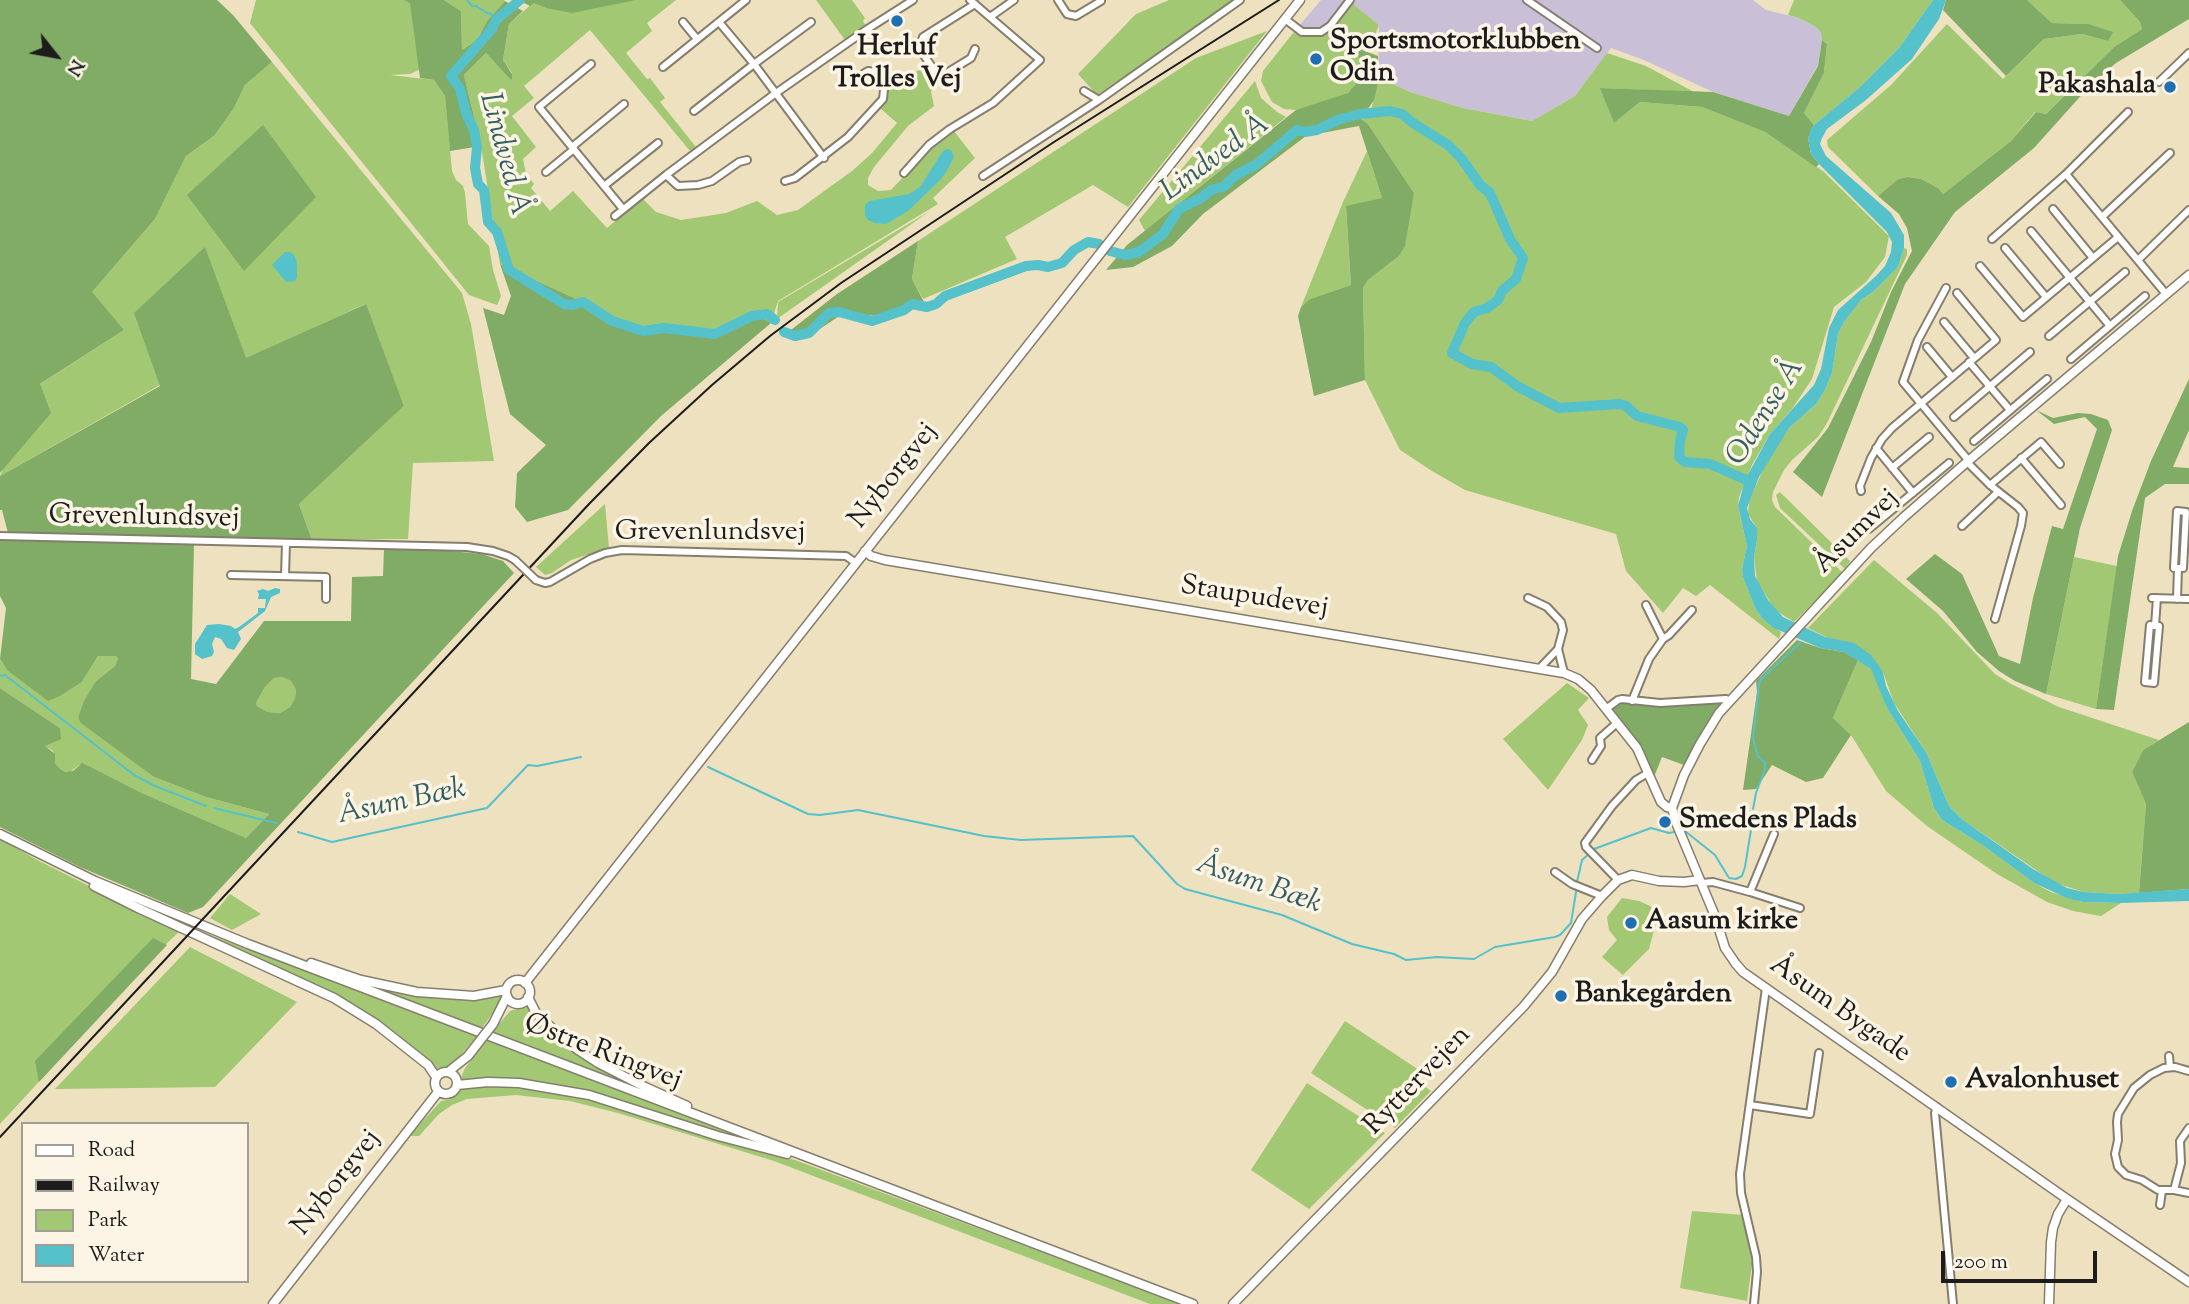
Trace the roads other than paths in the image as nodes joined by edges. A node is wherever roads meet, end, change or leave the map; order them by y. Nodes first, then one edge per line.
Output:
1 (746, 0) edge
2 (913, 0) edge
3 (1014, 0) edge
4 (1058, 0) edge
5 (1240, 0) edge
6 (1300, 0) edge
7 (1350, 0) edge
8 (1527, 0) edge
9 (1101, 1) edge
10 (973, 2) edge
11 (990, 16) junction
12 (1285, 19) junction
13 (683, 22) dead end
14 (719, 22) junction
15 (811, 22) dead end
16 (697, 39) junction
17 (1597, 48) dead end
18 (975, 49) dead end
19 (2189, 53) edge
20 (592, 64) dead end
21 (754, 64) junction
22 (663, 67) dead end
23 (2158, 82) dead end
24 (855, 83) dead end
25 (1084, 91) dead end
26 (776, 93) junction
27 (1099, 100) junction
28 (624, 104) dead end
29 (694, 111) dead end
30 (2128, 112) dead end
31 (658, 143) dead end
32 (573, 148) junction
33 (2170, 153) dead end
34 (824, 158) junction
35 (747, 160) dead end
36 (546, 172) dead end
37 (904, 173) dead end
38 (2066, 174) junction
39 (666, 175) junction
40 (983, 176) dead end
41 (785, 181) dead end
42 (604, 186) junction
43 (623, 209) junction
44 (2053, 209) dead end
45 (2189, 210) edge
46 (615, 216) dead end
47 (2102, 217) junction
48 (2031, 231) dead end
49 (2118, 237) junction
50 (1992, 239) dead end
51 (2005, 248) dead end
52 (2093, 258) junction
53 (2138, 260) junction
54 (1980, 266) dead end
55 (2125, 272) dead end
56 (2189, 275) edge
57 (2069, 278) junction
58 (1946, 288) dead end
59 (1957, 293) dead end
60 (2166, 294) junction
61 (2145, 296) dead end
62 (2046, 297) junction
63 (2090, 302) junction
64 (1944, 322) dead end
65 (2110, 326) junction
66 (2049, 336) dead end
67 (1927, 347) dead end
68 (2030, 352) dead end
69 (2071, 359) dead end
70 (1972, 360) junction
71 (1952, 377) junction
72 (2048, 379) dead end
73 (1990, 386) junction
74 (1921, 403) junction
75 (2010, 411) junction
76 (1954, 417) dead end
77 (1929, 437) dead end
78 (1974, 440) dead end
79 (1876, 448) junction
80 (2021, 458) junction
81 (1968, 461) junction
82 (1949, 463) dead end
83 (2060, 464) dead end
84 (1892, 468) junction
85 (1990, 485) junction
86 (1861, 491) dead end
87 (1998, 492) junction
88 (1913, 493) junction
89 (2061, 506) dead end
90 (1962, 526) dead end
91 (1869, 529) dead end
92 (0, 536) edge
93 (286, 543) junction
94 (865, 551) junction
95 (856, 563) junction
96 (2178, 568) junction
97 (231, 575) dead end
98 (285, 576) junction
99 (1528, 598) dead end
100 (326, 599) dead end
101 (2176, 599) junction
102 (2189, 599) edge
103 (1646, 605) dead end
104 (1692, 610) dead end
105 (1995, 619) dead end
106 (2155, 626) junction
107 (1663, 639) junction
108 (1558, 649) junction
109 (1539, 669) junction
110 (1564, 673) junction
111 (1632, 701) junction
112 (1730, 701) junction
113 (1606, 709) junction
114 (1618, 723) junction
115 (1592, 760) dead end
116 (1648, 773) junction
117 (1672, 808) junction
118 (0, 834) edge
119 (1774, 834) dead end
120 (46, 858) junction
121 (1555, 872) dead end
122 (1618, 880) junction
123 (1701, 881) junction
124 (1750, 892) junction
125 (1602, 896) junction
126 (1800, 908) dead end
127 (248, 944) junction
128 (525, 983) junction
129 (1766, 988) junction
130 (506, 993) junction
131 (528, 997) junction
132 (516, 1003) junction
133 (493, 1024) junction
134 (1819, 1054) dead end
135 (468, 1056) junction
136 (2169, 1056) dead end
137 (2170, 1067) junction
138 (2189, 1071) edge
139 (448, 1072) junction
140 (436, 1077) junction
141 (457, 1082) junction
142 (438, 1092) junction
143 (1749, 1105) junction
144 (1937, 1107) junction
145 (730, 1128) junction
146 (2189, 1128) edge
147 (826, 1165) junction
148 (2175, 1190) junction
149 (2162, 1191) junction
150 (2189, 1193) edge
151 (2067, 1199) junction
152 (2160, 1205) dead end
153 (2189, 1282) edge
154 (1234, 1303) edge
155 (273, 1304) edge
156 (1193, 1304) edge
157 (1754, 1304) edge
158 (1953, 1304) edge
159 (2049, 1304) edge

1 - 14 street
2 - 26 street
3 - 11 street
4 - 9 street
5 - 27 street
6 - 12 main road, Nyborgvej
7 - 12 street
8 - 17 street
10 - 11 street
10 - 18 street
11 - 37 street
12 - 94 main road, Nyborgvej
13 - 16 street
14 - 16 street
14 - 21 street
15 - 21 street
16 - 22 street
19 - 23 street
20 - 32 street
21 - 26 street
21 - 29 street
24 - 34 street
25 - 27 street
26 - 34 street
26 - 39 street
27 - 40 street
28 - 32 street
30 - 38 street
31 - 42 street
32 - 36 street
32 - 42 street
33 - 47 street
34 - 41 street
35 - 39 street
38 - 47 street
38 - 50 street
39 - 43 street
42 - 43 street
43 - 46 street
44 - 52 street
45 - 53 street
47 - 49 street
48 - 57 street
49 - 52 street
49 - 53 street
51 - 62 street
52 - 57 street
53 - 60 street
54 - 62 street
55 - 63 street
56 - 60 main road, Åsumvej
57 - 62 street
57 - 63 street
58 - 74 street
59 - 70 street, Åsumvej
60 - 81 main road, Åsumvej
61 - 65 street
63 - 65 street
63 - 66 street
64 - 70 street
65 - 69 street
67 - 71 street
68 - 73 street
70 - 71 street, Åsumvej
70 - 73 street
71 - 74 street, Åsumvej
72 - 75 street
73 - 75 street
73 - 76 street
74 - 79 street, Åsumvej
74 - 81 street
75 - 78 street
77 - 84 street, Åsumvej
79 - 84 street, Åsumvej
79 - 86 street, Åsumvej
80 - 83 street
80 - 85 street
80 - 89 street
81 - 85 street
81 - 112 main road, Åsumvej
82 - 88 street, Åsumvej
84 - 88 street, Åsumvej
85 - 87 street
87 - 90 street
87 - 105 street
88 - 91 street, Åsumvej
92 - 93 street, Grevenlundsvej
93 - 95 street, Grevenlundsvej, bridge
93 - 98 street
94 - 95 main road, Nyborgvej
94 - 109 main road, Staupudevej
95 - 128 main road, Nyborgvej
96 - 96 street
96 - 101 street
97 - 98 street, Grevenlundsvej
98 - 100 street, Grevenlundsvej
99 - 108 street
101 - 102 street
101 - 106 street
103 - 107 street
104 - 107 street
106 - 106 street
107 - 111 street
108 - 109 street
108 - 110 street
109 - 110 main road, Staupudevej
110 - 113 main road, Staupudevej
111 - 112 street
111 - 113 street
112 - 117 main road
113 - 114 main road, Staupudevej
114 - 115 street
114 - 116 main road, Staupudevej
116 - 117 main road, Staupudevej
116 - 122 street
117 - 123 main road, Åsum Bygade
118 - 120 main road, Østre Ringvej
119 - 124 street
120 - 127 main road, Østre Ringvej
120 - 140 main road
121 - 125 street
122 - 123 main road
122 - 125 main road, Ryttervejen
123 - 124 street
123 - 129 main road, Åsum Bygade
124 - 126 street
125 - 154 main road, Ryttervejen
127 - 130 main road
127 - 145 main road, Østre Ringvej
128 - 130 main road
128 - 131 main road
129 - 143 street
129 - 144 main road, Åsum Bygade
130 - 132 main road
130 - 133 main road
131 - 132 main road
131 - 145 main road
132 - 133 main road
133 - 135 main road, bridge
134 - 143 street
135 - 139 main road
135 - 141 main road
136 - 137 street
137 - 138 street
137 - 149 street
139 - 140 main road
139 - 141 main road
140 - 142 main road
141 - 142 main road
141 - 147 main road
142 - 155 main road, Nyborgvej
143 - 157 street
144 - 151 main road, Åsum Bygade
144 - 158 street
145 - 147 main road, Østre Ringvej
146 - 148 street
147 - 156 main road, Østre Ringvej
148 - 149 street
148 - 150 street
149 - 152 street
151 - 153 main road, Åsum Bygade
151 - 159 main road

